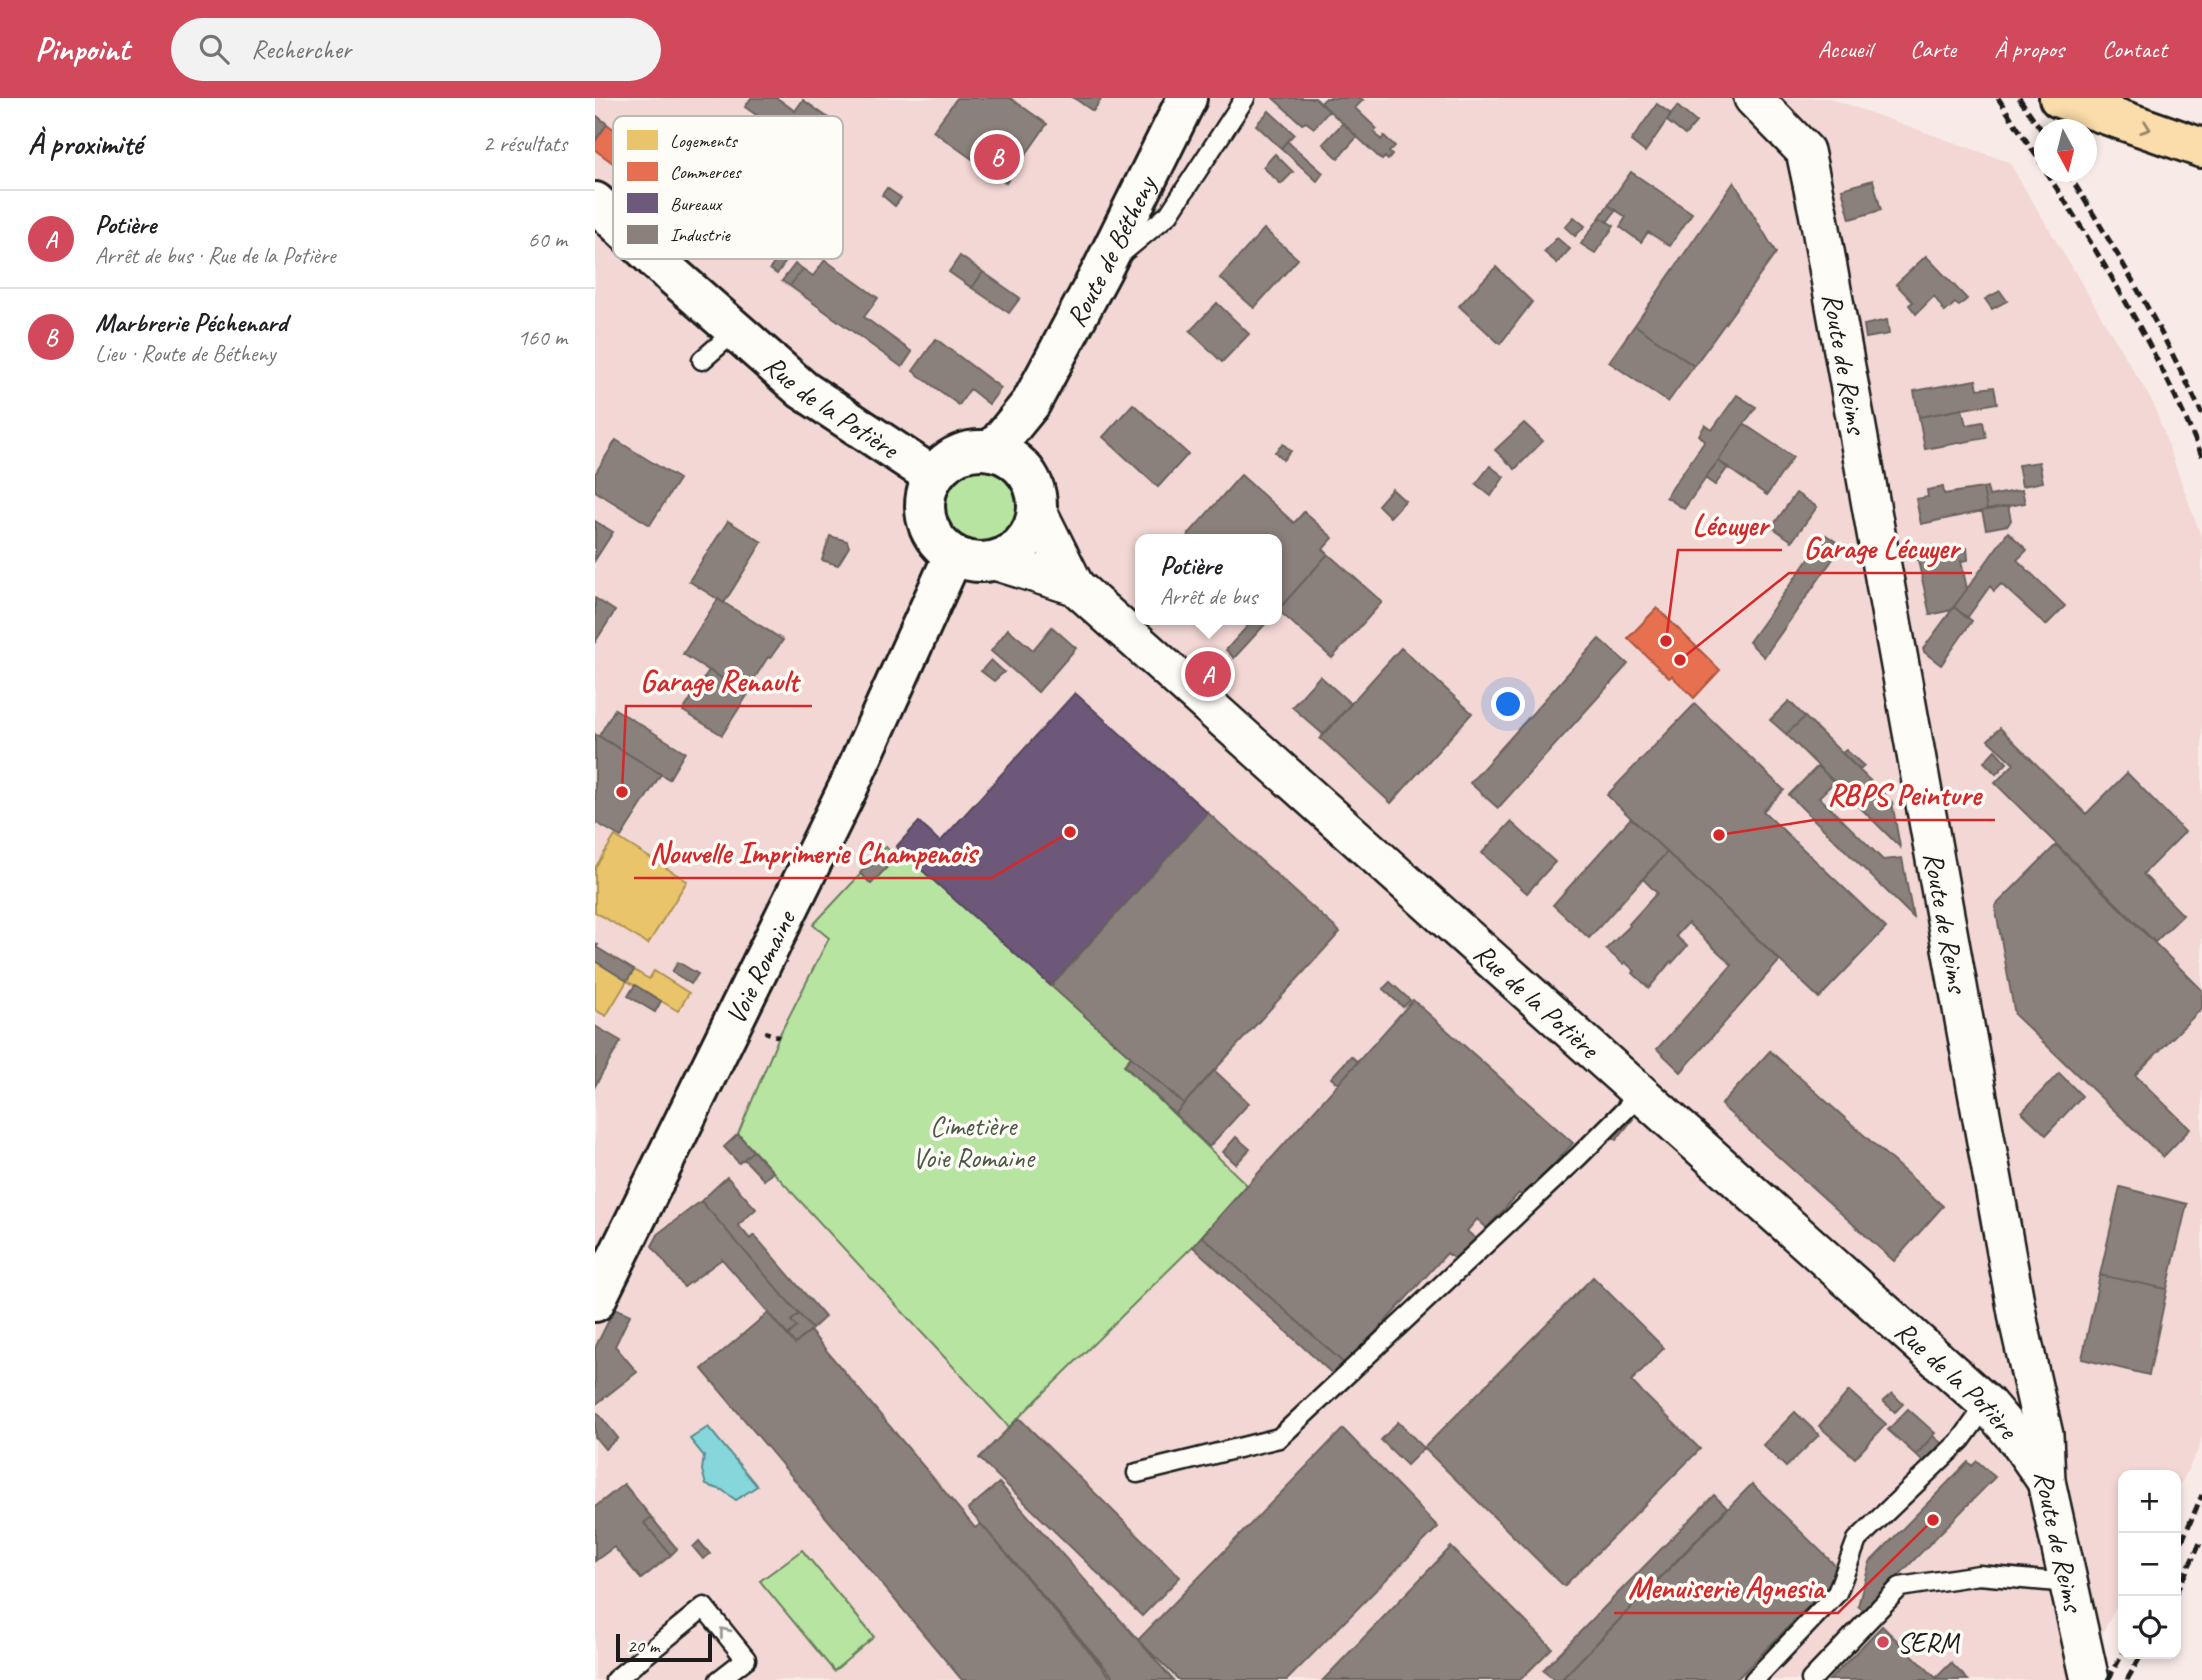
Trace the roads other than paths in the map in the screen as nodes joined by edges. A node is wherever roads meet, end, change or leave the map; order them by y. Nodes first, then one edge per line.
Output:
1 (1187, 98) edge
2 (1245, 98) edge
3 (1753, 98) edge
4 (2059, 98) edge
5 (2202, 148) edge
6 (595, 202) edge
7 (613, 219) edge
8 (655, 259) edge
9 (1102, 270) junction
10 (736, 331) junction
11 (702, 360) dead end
12 (1031, 403) junction
13 (992, 451) junction
14 (1026, 473) junction
15 (933, 477) junction
16 (1037, 510) junction
17 (953, 556) junction
18 (995, 561) junction
19 (1075, 586) junction
20 (1641, 1094) junction
21 (595, 1302) edge
22 (2034, 1389) junction
23 (1987, 1404) junction
24 (1137, 1474) dead end
25 (2046, 1481) junction
26 (2068, 1583) junction
27 (2089, 1678) edge
28 (615, 1680) edge
29 (719, 1680) edge
30 (1754, 1680) edge
31 (1811, 1680) edge

1 - 9 main road, Route de Bétheny
2 - 9 lane
3 - 22 street, Route de Reims
4 -> 5 highway
6 - 7 main road, Rue de la Potière
8 - 10 main road, Rue de la Potière
9 - 12 main road, Route de Bétheny
10 - 11 lane
10 - 15 main road, Rue de la Potière
12 - 13 main road, Route de Bétheny
12 - 14 main road, Route de Bétheny
13 - 14 main road
13 - 15 main road
14 - 16 main road
15 - 17 main road
16 - 18 main road
16 - 19 street
17 - 18 main road
17 - 21 main road, Voie Romaine
18 - 19 street, Rue de la Potière
19 - 20 street, Rue de la Potière
20 - 23 street, Rue de la Potière
20 - 24 lane
22 - 23 street
22 - 25 street, Route de Reims
23 - 25 street, Rue de la Potière
23 - 30 lane
25 - 26 street, Route de Reims
26 - 27 street, Route de Reims
26 - 31 lane
29 -> 28 lane

